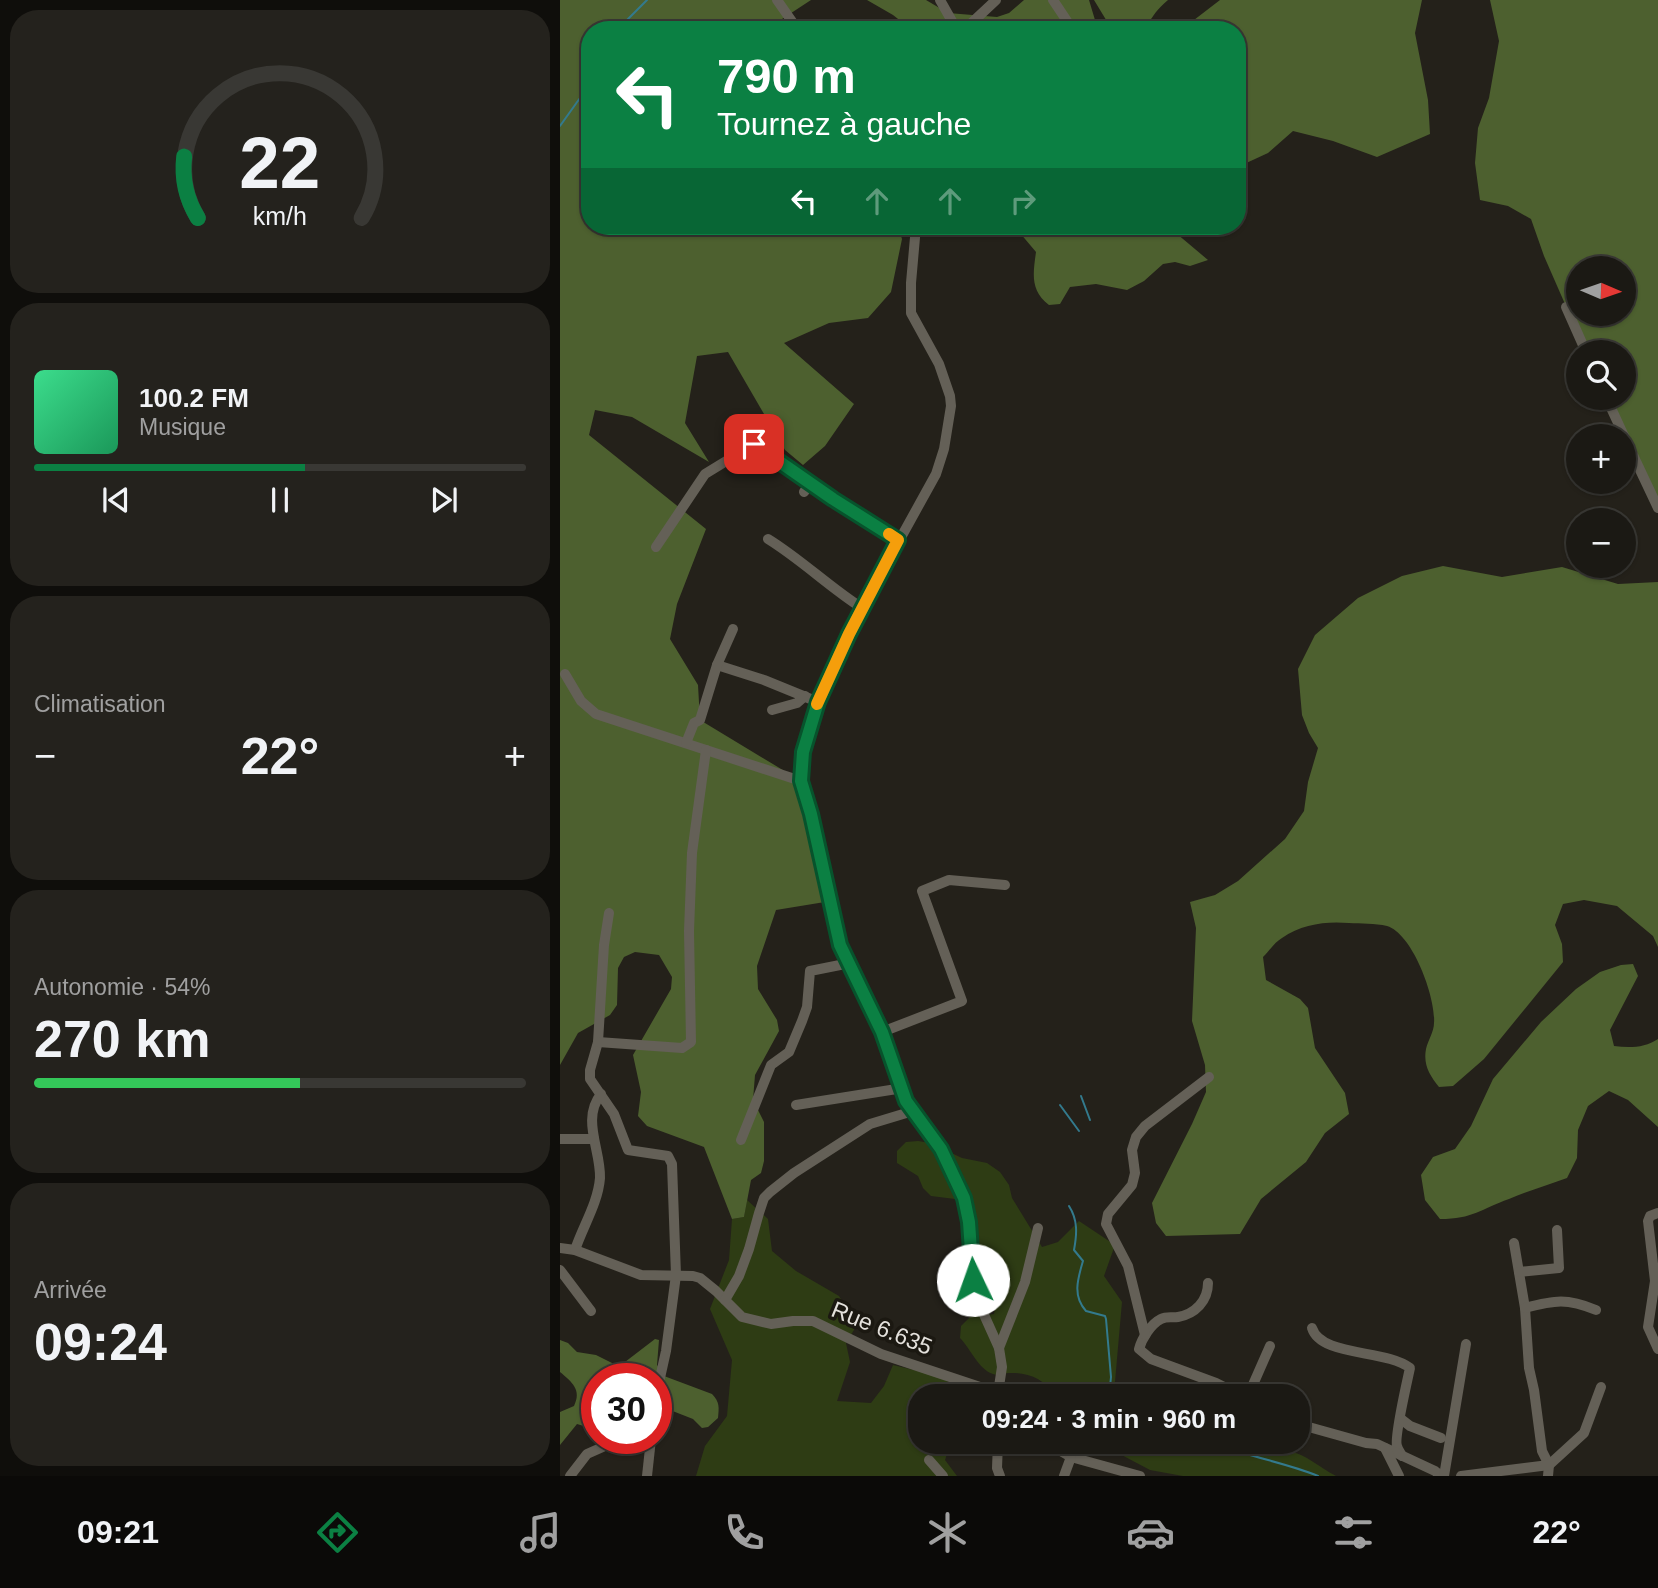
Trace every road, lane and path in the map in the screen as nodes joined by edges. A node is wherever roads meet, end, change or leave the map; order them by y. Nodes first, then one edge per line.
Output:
1 (777, 0) edge
2 (940, 0) edge
3 (996, 0) edge
4 (1053, 0) edge
5 (792, 21) edge
6 (952, 21) edge
7 (974, 21) edge
8 (1067, 21) edge
9 (915, 235) edge
10 (1636, 461) edge
11 (1658, 508) edge
12 (768, 539) dead end
13 (898, 540) junction
14 (656, 547) dead end
15 (862, 608) junction
16 (733, 629) dead end
17 (717, 664) junction
18 (565, 674) dead end
19 (805, 696) junction
20 (818, 702) junction
21 (772, 710) dead end
22 (686, 743) junction
23 (706, 750) junction
24 (801, 781) junction
25 (1004, 885) dead end
26 (609, 913) dead end
27 (850, 963) junction
28 (882, 1032) junction
29 (598, 1042) junction
30 (1209, 1077) dead end
31 (903, 1088) junction
32 (601, 1094) junction
33 (796, 1105) dead end
34 (913, 1111) junction
35 (560, 1139) edge
36 (594, 1139) junction
37 (741, 1140) dead end
38 (1658, 1213) edge
39 (1038, 1228) dead end
40 (1557, 1230) dead end
41 (1514, 1243) dead end
42 (560, 1248) edge
43 (575, 1250) junction
44 (1655, 1259) edge
45 (560, 1270) edge
46 (1519, 1272) junction
47 (677, 1275) junction
48 (1208, 1283) dead end
49 (725, 1300) junction
50 (1654, 1304) edge
51 (1525, 1308) junction
52 (1596, 1310) dead end
53 (591, 1311) dead end
54 (1312, 1328) dead end
55 (1145, 1335) junction
56 (1466, 1344) dead end
57 (1270, 1346) dead end
58 (999, 1349) junction
59 (1658, 1349) edge
60 (663, 1363) edge
61 (970, 1384) edge
62 (1000, 1384) edge
63 (1220, 1384) edge
64 (1253, 1384) edge
65 (1601, 1387) dead end
66 (1401, 1419) junction
67 (1310, 1427) edge
68 (1441, 1438) dead end
69 (1385, 1448) junction
70 (587, 1454) edge
71 (650, 1454) edge
72 (998, 1454) edge
73 (1061, 1454) edge
74 (1402, 1456) junction
75 (1072, 1457) junction
76 (929, 1460) dead end
77 (1549, 1465) junction
78 (570, 1476) edge
79 (647, 1476) edge
80 (943, 1476) edge
81 (1000, 1476) edge
82 (1064, 1476) edge
83 (1140, 1476) edge
84 (1399, 1476) edge
85 (1443, 1476) edge
86 (1461, 1476) edge
87 (1548, 1476) edge

1 - 5 street
2 - 6 street
3 - 7 street
4 - 8 street
9 - 13 street
10 - 11 street
12 - 15 street
13 - 14 street
13 - 15 street
15 - 20 street
16 - 17 street
17 - 19 street
17 - 22 street
18 - 22 street
19 - 20 street
19 - 21 street
20 - 24 street
22 - 23 street
23 - 24 street
23 - 29 street
24 - 27 street
25 - 28 street
26 - 29 street
27 - 28 street
27 - 37 street
28 - 31 street
29 - 32 street
30 - 55 street
31 - 33 street
31 - 34 street
32 - 36 street
32 - 47 street
34 - 49 street
34 - 58 street
35 - 36 street
36 - 43 street
38 - 44 street
39 - 58 street
40 - 46 street
41 - 46 street
42 - 43 street, Rue 6.635
43 - 47 street, Rue 6.635
44 - 50 street
45 - 53 street
46 - 51 street
47 - 49 street, Rue 6.635
47 - 60 street
48 - 55 street
49 - 61 street, Rue 6.635
50 - 59 street
51 - 52 street
51 - 77 street
54 - 66 street
55 - 63 street
56 - 85 street
57 - 64 street
58 - 62 street
65 - 77 street
66 - 68 street
66 - 74 street
67 - 69 street
69 - 74 street
69 - 84 street
70 - 78 street
71 - 79 street
72 - 81 street
73 - 75 street
74 - 85 street
75 - 82 street
75 - 83 street
76 - 80 street
77 - 86 street
77 - 87 street

